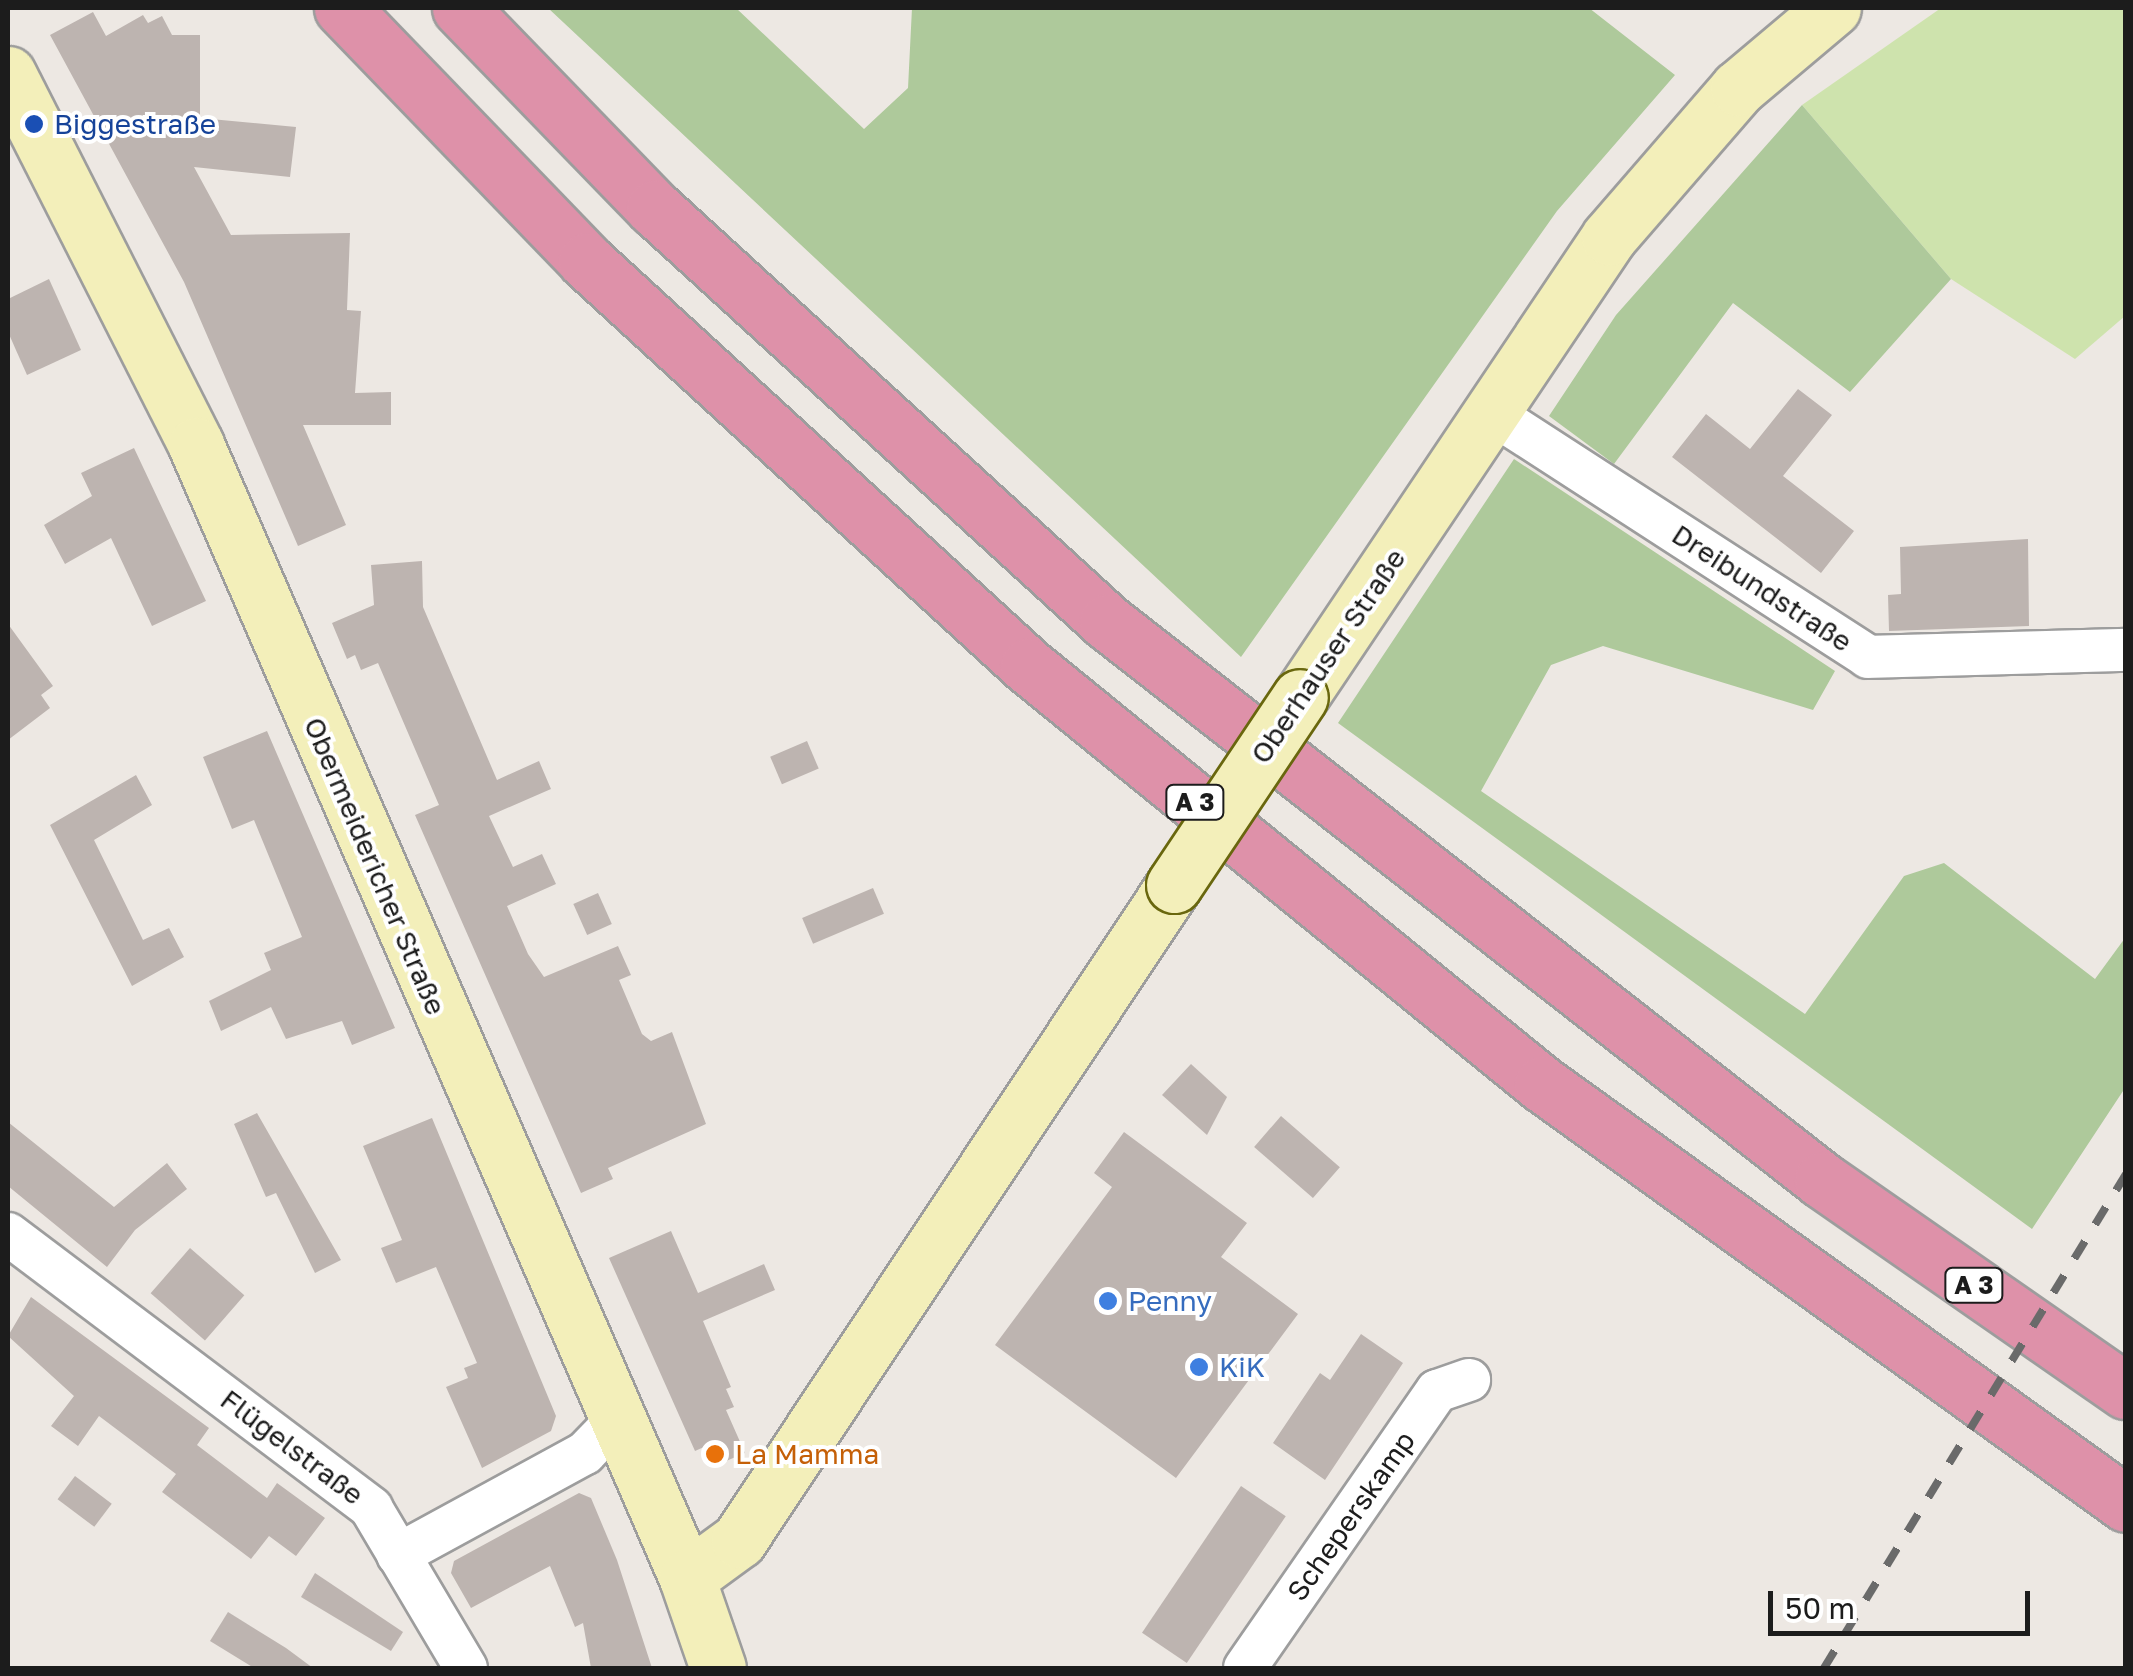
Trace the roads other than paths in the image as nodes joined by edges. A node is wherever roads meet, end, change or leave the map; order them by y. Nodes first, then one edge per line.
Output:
1 (342, 8) edge
2 (460, 8) edge
3 (1833, 8) edge
4 (8, 74) edge
5 (1490, 412) junction
6 (2126, 650) edge
7 (8, 1234) edge
8 (1469, 1380) dead end
9 (2126, 1391) edge
10 (618, 1419) junction
11 (2126, 1504) edge
12 (398, 1556) junction
13 (687, 1578) junction
14 (466, 1668) edge
15 (718, 1668) edge
16 (1246, 1668) edge

1 - 11 highway, A 3
2 - 9 highway, A 3
3 - 5 street, Oberhauser Straße
4 - 10 street, Obermeidericher Straße
5 - 6 street, Dreibundstraße
5 - 13 street, Oberhauser Straße, bridge
7 - 12 street, Flügelstraße
8 - 16 street, Scheperskamp
10 - 12 street
10 - 13 street, Obermeidericher Straße
12 - 14 street, Flügelstraße
13 - 15 street, Obermeidericher Straße

